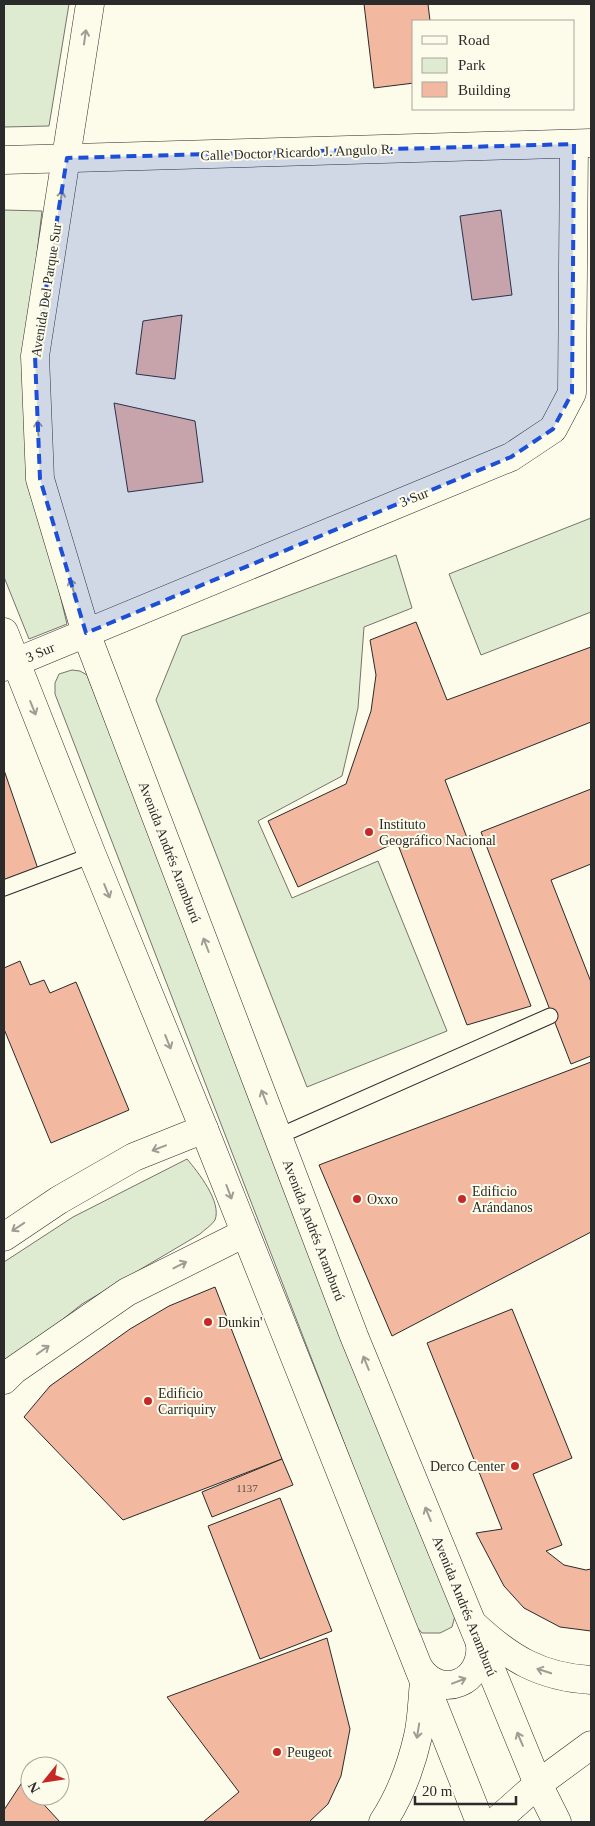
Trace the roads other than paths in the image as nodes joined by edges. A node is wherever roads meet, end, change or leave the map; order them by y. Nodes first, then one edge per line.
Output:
1 (90, 4) edge
2 (583, 144) edge
3 (67, 158) junction
4 (4, 160) edge
5 (4, 632) edge
6 (86, 632) junction
7 (9, 665) edge
8 (92, 855) junction
9 (4, 888) edge
10 (550, 1016) dead end
11 (204, 1129) junction
12 (278, 1136) junction
13 (245, 1233) junction
14 (4, 1237) edge
15 (4, 1380) edge
16 (476, 1634) junction
17 (421, 1675) junction
18 (591, 1680) edge
19 (591, 1745) edge
20 (538, 1784) junction
21 (383, 1822) edge
22 (480, 1822) edge
23 (495, 1822) edge
24 (557, 1822) edge

3 -> 1 main road, Avenida Del Parque Sur
2 - 3 main road, Calle Doctor Ricardo J. Angulo R.
2 - 6 main road, 3 Sur
3 - 4 main road, Calle Doctor Ricardo J. Angulo R.
6 -> 3 main road, Avenida Del Parque Sur
5 - 7 main road
6 - 7 main road, 3 Sur
12 -> 6 main road, Avenida Andrés Aramburú
7 -> 8 main road
8 - 9 lane
8 -> 11 main road
10 - 12 lane
11 -> 13 main road
11 -> 14 main road
16 -> 12 main road, Avenida Andrés Aramburú
15 -> 13 main road
13 - 17 main road
17 -> 16 main road
18 -> 16 main road
20 -> 16 main road, Avenida Andrés Aramburú
17 -> 21 main road
17 - 22 main road
19 - 20 main road
20 - 23 main road
20 - 24 main road, Avenida Andrés Aramburú

